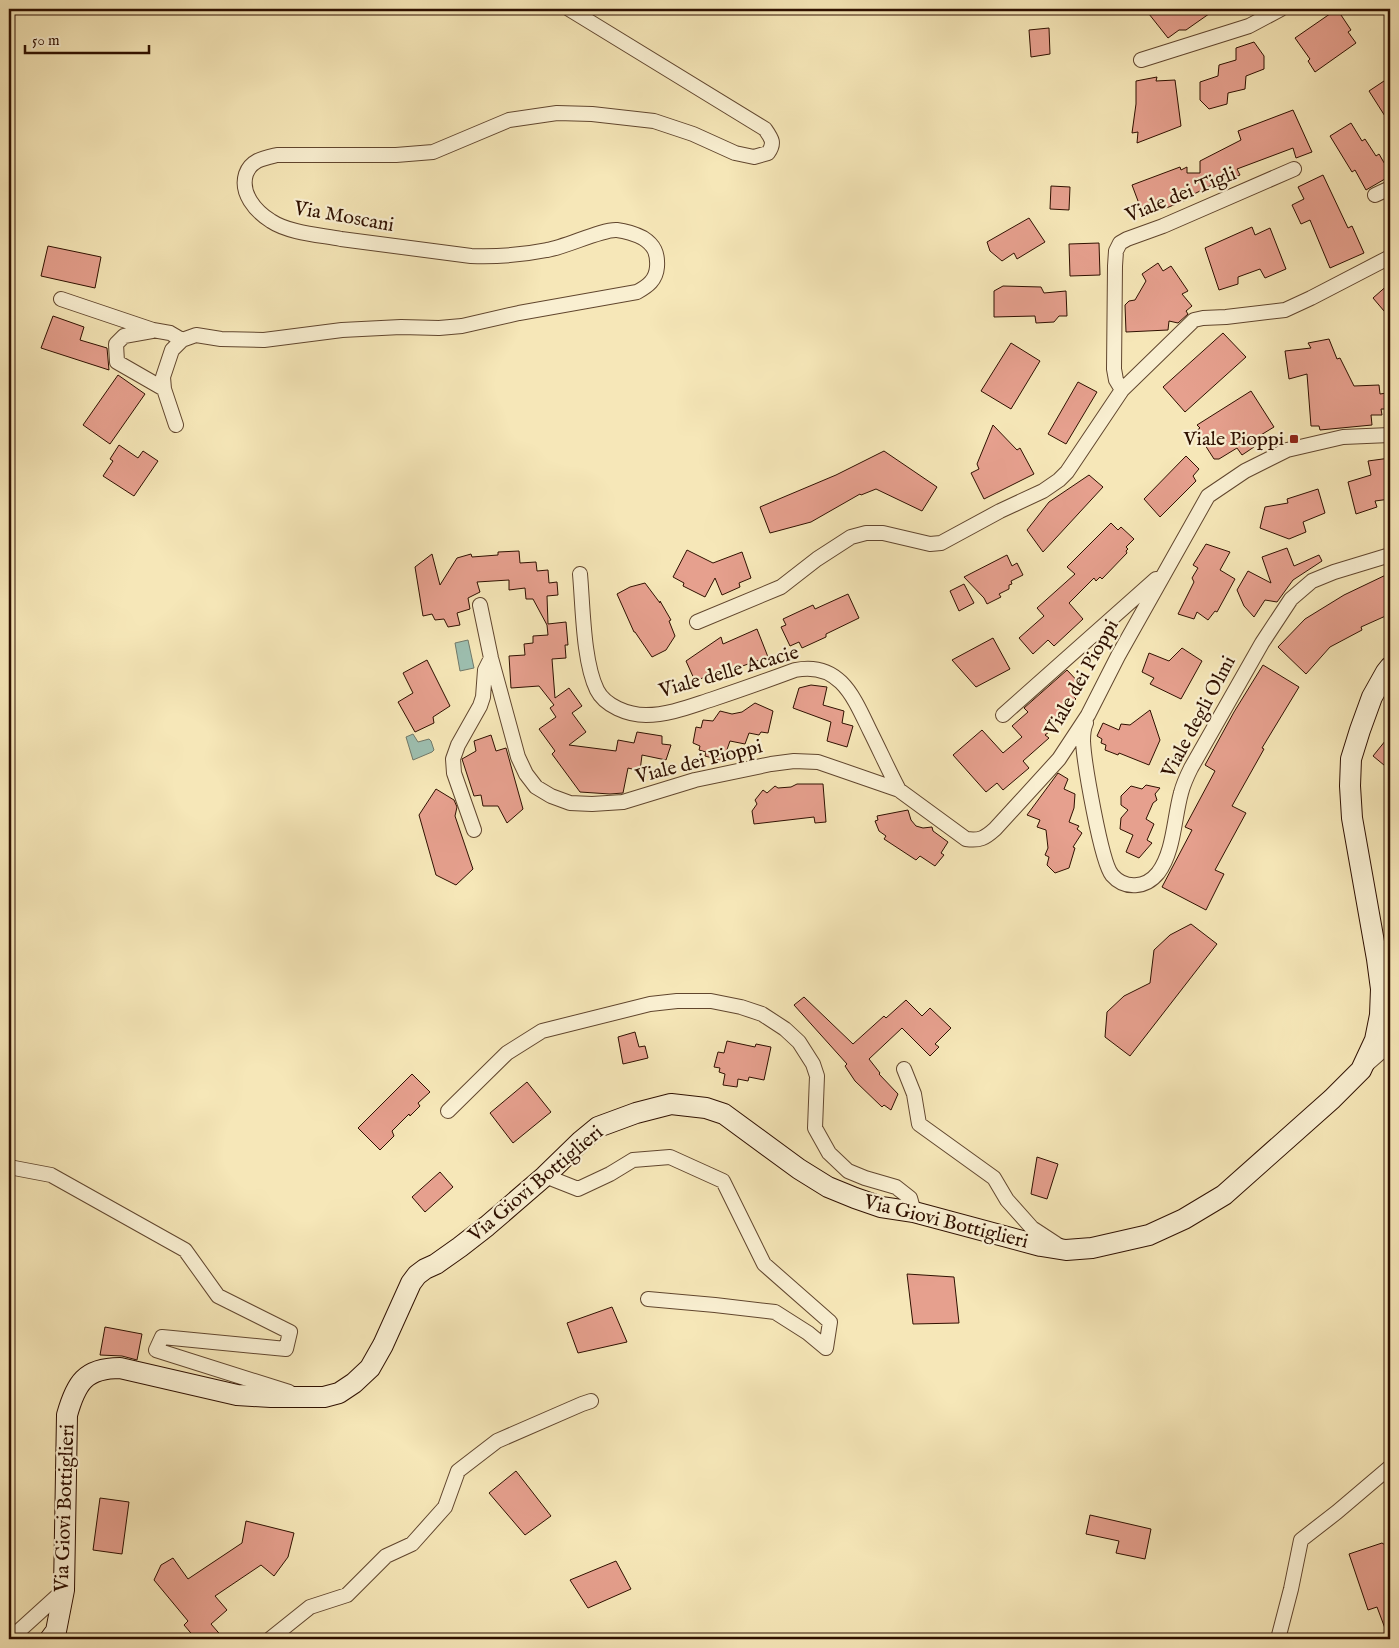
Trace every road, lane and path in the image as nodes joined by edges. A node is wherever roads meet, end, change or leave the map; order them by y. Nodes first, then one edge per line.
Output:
1 (569, 9) edge
2 (1281, 9) edge
3 (1141, 60) dead end
4 (1294, 169) dead end
5 (1390, 188) edge
6 (1375, 194) dead end
7 (1390, 257) edge
8 (61, 299) dead end
9 (153, 330) junction
10 (182, 340) junction
11 (164, 389) junction
12 (1122, 390) junction
13 (176, 425) dead end
14 (1390, 435) edge
15 (1390, 555) edge
16 (1164, 572) junction
17 (580, 574) dead end
18 (480, 605) dead end
19 (697, 622) dead end
20 (491, 658) junction
21 (1390, 667) edge
22 (1002, 715) dead end
23 (1088, 715) junction
24 (899, 790) junction
25 (474, 830) dead end
26 (1390, 1044) edge
27 (904, 1069) dead end
28 (1361, 1070) junction
29 (448, 1111) dead end
30 (9, 1167) edge
31 (545, 1176) junction
32 (914, 1212) junction
33 (1066, 1250) junction
34 (648, 1300) dead end
35 (307, 1398) junction
36 (591, 1401) dead end
37 (1390, 1467) edge
38 (64, 1590) junction
39 (10, 1639) edge
40 (50, 1639) edge
41 (270, 1639) edge
42 (1278, 1639) edge

1 - 10 street, Via Moscani
2 - 3 street
4 - 12 street, Viale dei Tigli
5 - 6 street
7 - 12 street
8 - 9 street
9 - 10 street
9 - 11 street
10 - 11 street
11 - 13 street
12 - 19 street
14 - 16 street, Viale dei Pioppi
15 - 23 street, Viale degli Olmi
16 - 22 street
16 - 23 street, Viale dei Pioppi
17 - 24 street, Viale delle Acacie
18 - 20 street, Viale dei Pioppi
20 - 24 street, Viale dei Pioppi
20 - 25 street, Viale dei Pioppi
21 - 28 street, Via Giovi Bottiglieri
23 - 24 street, Viale dei Pioppi
26 - 28 street
27 - 33 street
28 - 33 street, Via Giovi Bottiglieri
29 - 32 street
30 - 35 street
31 - 32 street, Via Giovi Bottiglieri
31 - 34 street
31 - 35 street, Via Giovi Bottiglieri
32 - 33 street, Via Giovi Bottiglieri
35 - 38 street, Via Giovi Bottiglieri
36 - 41 street
37 - 42 street
38 - 39 street
38 - 40 street, Via Giovi Bottiglieri

